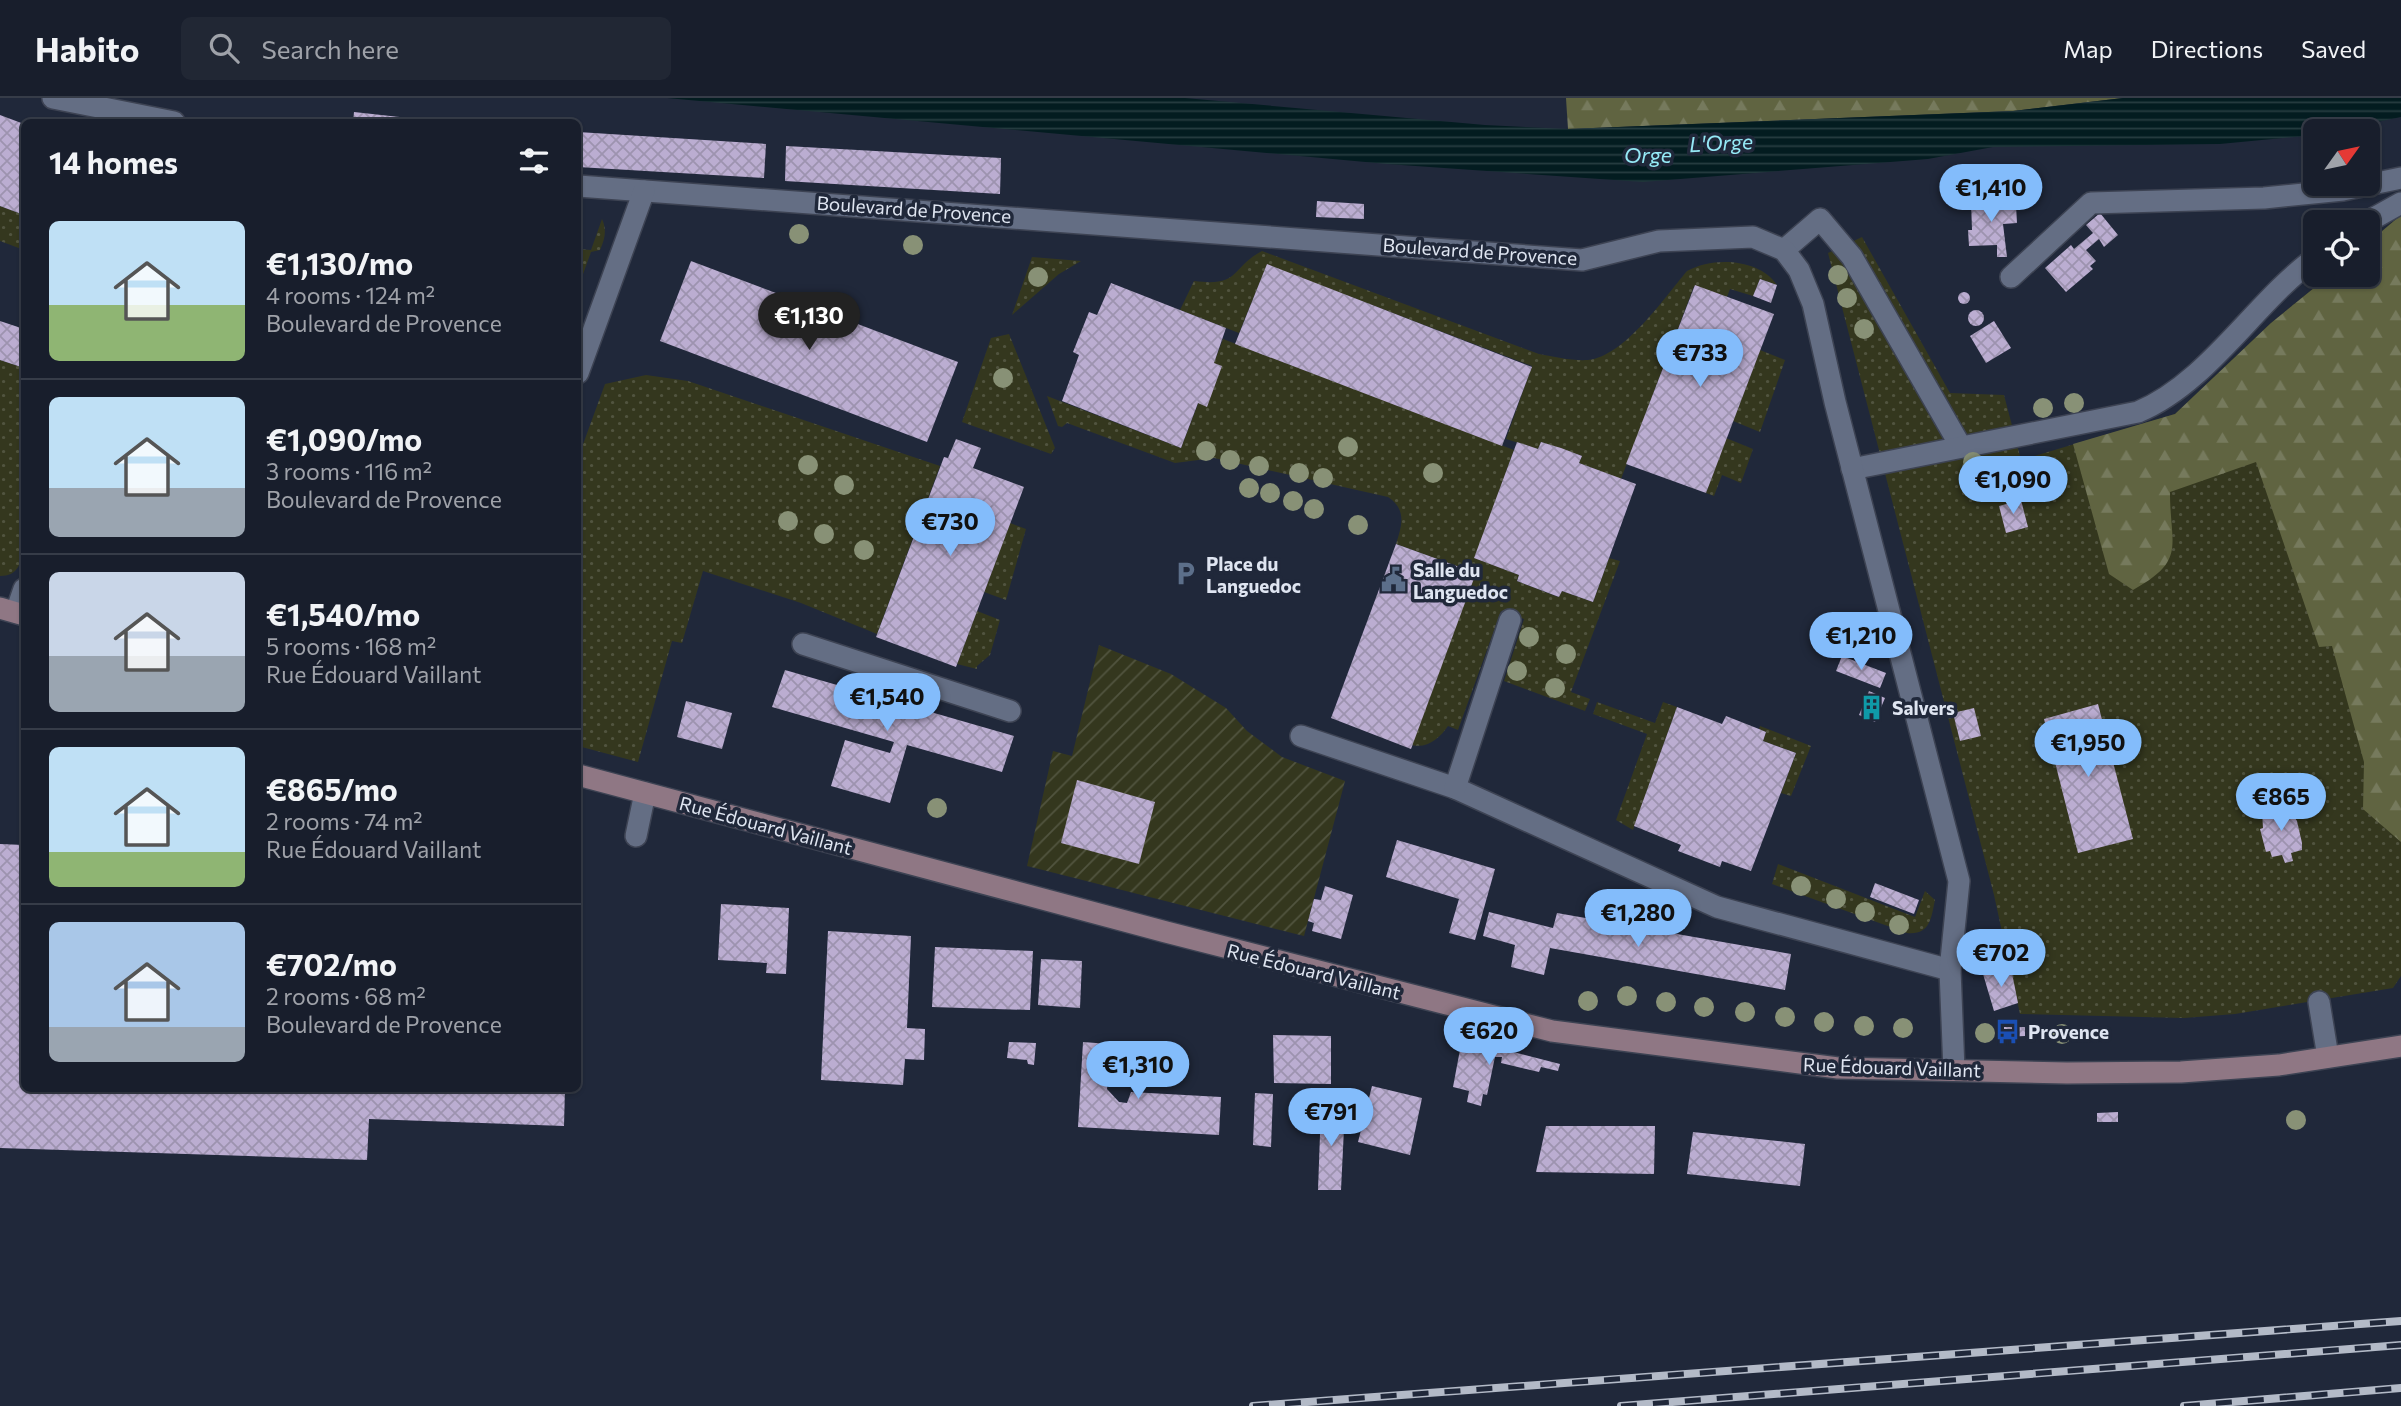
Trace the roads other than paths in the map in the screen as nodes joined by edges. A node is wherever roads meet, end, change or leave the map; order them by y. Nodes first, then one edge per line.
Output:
1 (53, 98) edge
2 (159, 119) edge
3 (2401, 178) edge
4 (581, 186) edge
5 (644, 191) junction
6 (2401, 203) edge
7 (2380, 215) edge
8 (1784, 250) junction
9 (2303, 267) edge
10 (2011, 277) dead end
11 (581, 365) edge
12 (1961, 447) junction
13 (1852, 469) junction
14 (21, 595) edge
15 (13, 612) edge
16 (1510, 620) dead end
17 (803, 644) dead end
18 (1010, 711) dead end
19 (1301, 736) dead end
20 (581, 776) edge
21 (1455, 788) junction
22 (645, 793) junction
23 (636, 836) dead end
24 (1950, 970) junction
25 (2319, 1002) dead end
26 (2401, 1046) edge
27 (2328, 1057) junction
28 (1954, 1070) junction

1 - 2 street
3 - 10 street
4 - 5 street, Boulevard de Provence
5 - 8 street, Boulevard de Provence
5 - 11 street
6 - 7 street
8 - 12 street
8 - 13 street
9 - 12 street
12 - 13 street
13 - 24 street
14 - 15 street
16 - 21 street
17 - 18 street
19 - 21 street
20 - 22 street, Rue Édouard Vaillant
21 - 24 street
22 - 23 street
22 - 28 street, Rue Édouard Vaillant
24 - 28 street
25 - 27 street
26 - 27 street, Rue Édouard Vaillant
27 - 28 street, Rue Édouard Vaillant

